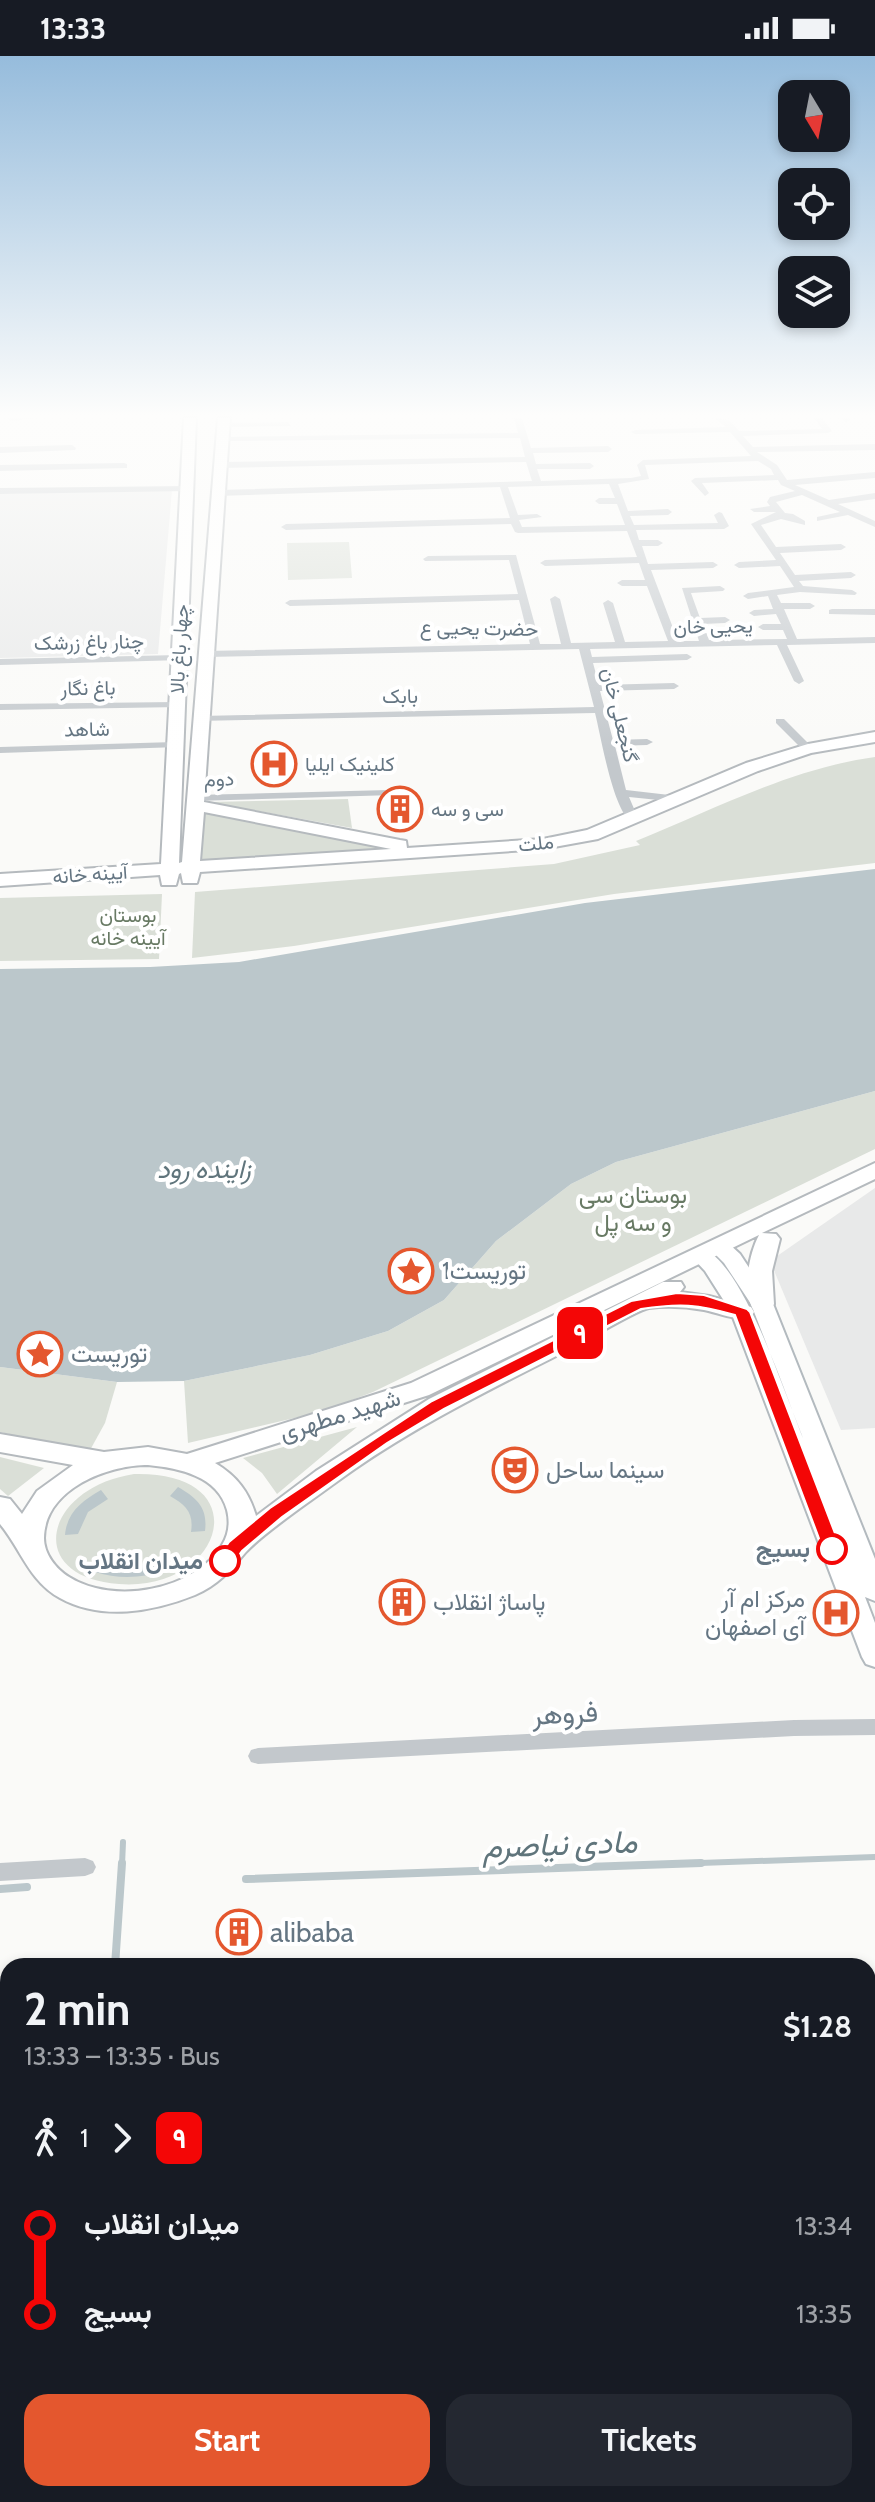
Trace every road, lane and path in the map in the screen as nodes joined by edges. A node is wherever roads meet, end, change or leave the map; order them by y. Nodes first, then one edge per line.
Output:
1 (184, 532) edge
2 (215, 532) edge
3 (518, 532) edge
4 (634, 532) edge
5 (762, 532) edge
6 (638, 543) junction
7 (658, 543) dead end
8 (521, 544) dead end
9 (841, 547) dead end
10 (774, 550) junction
11 (428, 559) dead end
12 (545, 563) dead end
13 (783, 563) junction
14 (645, 564) junction
15 (713, 565) dead end
16 (739, 565) dead end
17 (851, 575) dead end
18 (793, 578) junction
19 (622, 583) dead end
20 (652, 583) junction
21 (720, 589) dead end
22 (800, 589) junction
23 (771, 593) junction
24 (852, 593) dead end
25 (748, 596) dead end
26 (523, 597) junction
27 (555, 599) dead end
28 (290, 603) dead end
29 (608, 603) dead end
30 (810, 606) dead end
31 (832, 612) dead end
32 (875, 612) edge
33 (754, 613) dead end
34 (784, 618) junction
35 (725, 620) dead end
36 (697, 621) junction
37 (851, 624) dead end
38 (763, 627) dead end
39 (875, 640) edge
40 (855, 641) junction
41 (781, 642) junction
42 (794, 642) junction
43 (705, 644) junction
44 (674, 645) junction
45 (536, 646) junction
46 (621, 646) junction
47 (551, 647) joint
48 (567, 647) junction
49 (584, 647) junction
50 (387, 651) junction
51 (687, 657) dead end
52 (587, 660) junction
53 (0, 662) edge
54 (205, 663) junction
55 (388, 666) dead end
56 (179, 669) junction
57 (799, 681) dead end
58 (674, 686) dead end
59 (594, 688) junction
60 (176, 705) junction
61 (0, 707) edge
62 (600, 710) junction
63 (201, 719) junction
64 (780, 721) dead end
65 (875, 737) edge
66 (647, 742) dead end
67 (608, 743) junction
68 (175, 745) junction
69 (875, 747) edge
70 (808, 749) junction
71 (0, 750) edge
72 (389, 793) dead end
73 (621, 793) junction
74 (678, 799) junction
75 (194, 801) junction
76 (632, 818) junction
77 (431, 851) junction
78 (178, 871) junction
79 (0, 880) edge
80 (0, 890) edge
81 (875, 1170) edge
82 (864, 1184) edge
83 (768, 1239) junction
84 (716, 1257) junction
85 (637, 1305) junction
86 (752, 1308) junction
87 (365, 1408) junction
88 (0, 1443) edge
89 (105, 1462) junction
90 (190, 1462) junction
91 (0, 1506) edge
92 (31, 1542) junction
93 (236, 1546) junction
94 (861, 1581) edge
95 (875, 1657) edge
96 (875, 1727) edge
97 (258, 1756) dead end
98 (85, 1867) dead end
99 (0, 1872) edge

1 - 56 main road, چهار باغ بالا
2 - 54 main road, چهار باغ بالا
3 - 8 street
4 - 6 street
5 - 10 street
6 - 7 street
6 - 14 street
9 - 10 street
10 - 13 street
11 - 26 street
12 - 14 street
13 - 16 street
13 - 18 street
14 - 15 street
14 - 20 street
17 - 18 street
18 - 22 street
19 - 20 street
20 - 44 street
21 - 36 street
22 - 23 street
22 - 24 street
23 - 25 street
23 - 34 street
26 - 28 street
26 - 45 street
27 - 48 street
29 - 46 street
30 - 34 street
31 - 32 street
33 - 34 street
34 - 38 street
34 - 42 street
35 - 36 street
36 - 43 street
37 - 40 street
39 - 40 street, یحیی خان
40 - 42 street, یحیی خان
41 - 42 street, یحیی خان
41 - 43 street, یحیی خان
41 - 57 street
43 - 44 street, یحیی خان
44 - 46 street, یحیی خان
45 - 47 street, حضرت یحیی ع
45 - 50 street, حضرت یحیی ع
45 - 54 street, حضرت یحیی ع
46 - 49 street, یحیی خان
47 - 48 street, یحیی خان
48 - 49 street, یحیی خان
49 - 52 street, گنجعلی خان
50 - 54 street, حضرت یحیی ع
50 - 55 street
51 - 52 street
52 - 59 street, گنجعلی خان
53 - 56 street, چنار باغ زرشک
54 - 56 main road
54 - 63 main road, چهار باغ بالا
56 - 60 main road, چهار باغ بالا
58 - 59 street
59 - 62 street, گنجعلی خان
60 - 61 street, باغ نگار
60 - 68 main road, چهار باغ بالا
62 - 63 street, بابک
62 - 67 street, گنجعلی خان
63 - 75 main road, چهار باغ بالا
64 - 70 street
65 - 70 main road, ملت
66 - 67 street
67 - 73 street, گنجعلی خان
68 - 71 street, شاهد
68 - 78 main road, چهار باغ بالا
69 - 78 main road, ملت
70 - 74 main road, ملت
72 - 75 street, دوم
73 - 74 street, گنجعلی خان
73 - 76 street, گنجعلی خان
74 - 76 main road, ملت
75 - 77 main road
75 - 78 main road, چهار باغ بالا
76 - 77 main road, ملت
77 - 78 main road, ملت
78 - 79 main road, آیینه خانه
78 - 80 main road, آیینه خانه
81 - 82 main road, شهید مطهری
82 - 83 main road, شهید مطهری
82 - 84 main road, شهید مطهری
82 - 87 main road
83 - 84 main road, شهید مطهری
83 - 86 main road
84 - 85 main road, شهید مطهری
84 - 86 main road
84 - 87 main road, شهید مطهری
85 - 86 main road
85 - 93 main road, شهید مطهری
86 - 94 main road
87 - 90 main road, شهید مطهری
88 - 89 main road
89 - 90 main road
89 - 92 main road
90 - 93 main road
91 - 92 main road
92 - 93 main road
94 - 95 main road
96 - 97 street, فروهر
98 - 99 street

